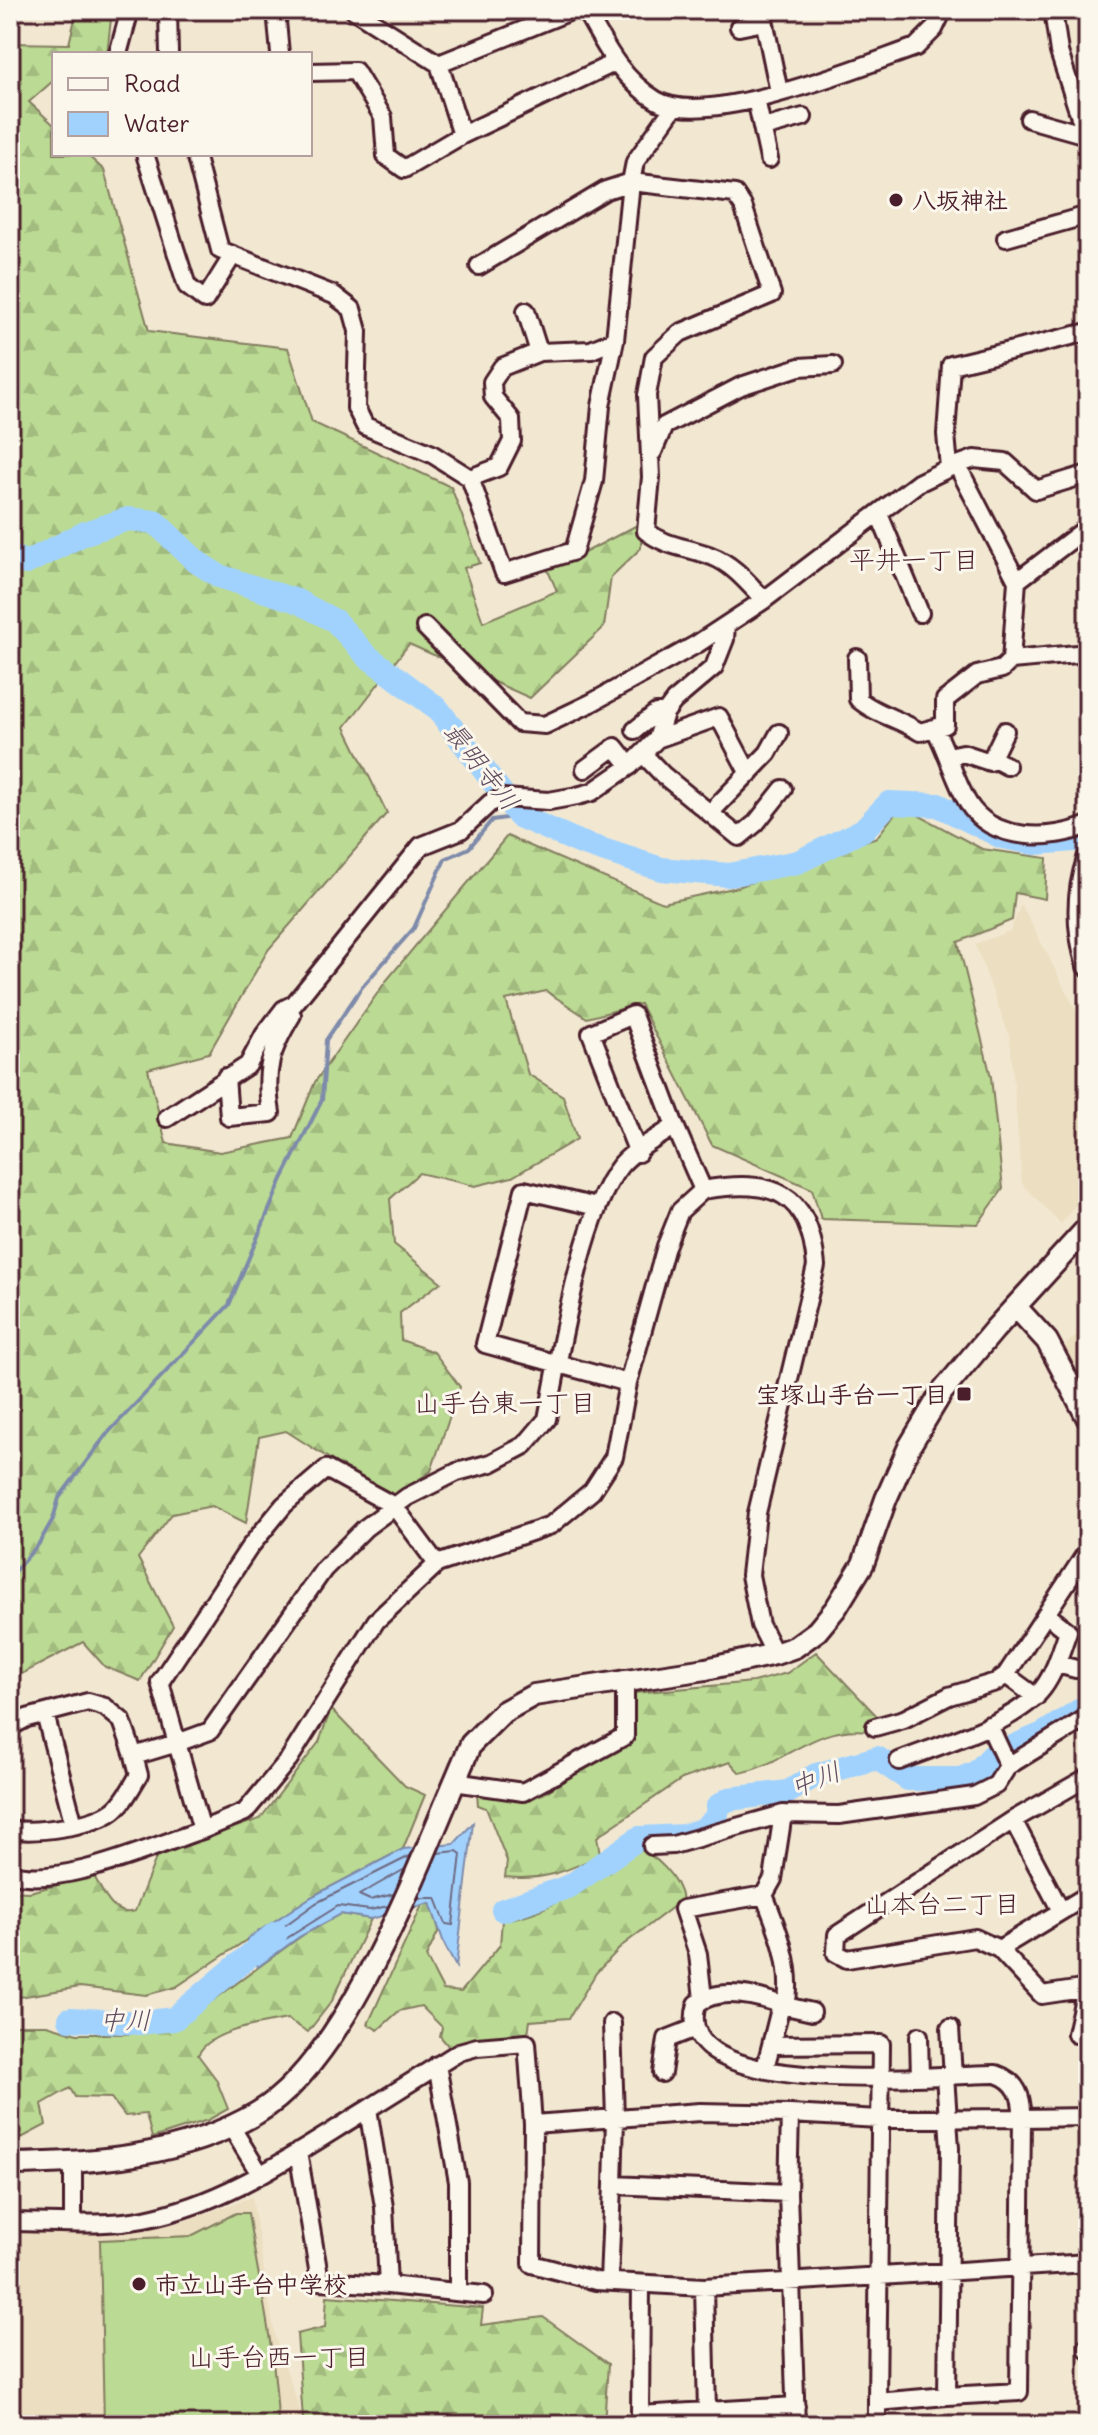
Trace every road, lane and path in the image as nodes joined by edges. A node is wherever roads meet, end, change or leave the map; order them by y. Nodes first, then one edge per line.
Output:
1 (130, 10) edge
2 (168, 10) edge
3 (276, 10) edge
4 (354, 10) edge
5 (573, 10) edge
6 (585, 10) edge
7 (943, 10) edge
8 (1053, 10) edge
9 (763, 16) edge
10 (739, 27) dead end
11 (119, 52) edge
12 (169, 52) edge
13 (280, 52) edge
14 (614, 63) junction
15 (439, 64) junction
16 (312, 72) edge
17 (779, 92) junction
18 (756, 99) junction
19 (674, 107) junction
20 (803, 117) dead end
21 (1029, 119) dead end
22 (763, 128) junction
23 (462, 135) junction
24 (1087, 139) edge
25 (146, 156) edge
26 (196, 156) edge
27 (769, 159) dead end
28 (631, 182) junction
29 (1088, 215) edge
30 (1006, 238) dead end
31 (233, 255) junction
32 (479, 266) dead end
33 (526, 311) dead end
34 (1088, 332) edge
35 (615, 340) junction
36 (539, 352) junction
37 (833, 365) dead end
38 (650, 461) junction
39 (953, 467) junction
40 (1088, 474) edge
41 (470, 478) junction
42 (879, 514) junction
43 (1088, 527) edge
44 (1017, 581) junction
45 (764, 600) junction
46 (920, 613) dead end
47 (726, 625) junction
48 (425, 627) dead end
49 (1088, 653) edge
50 (857, 658) dead end
51 (1011, 660) junction
52 (665, 713) junction
53 (935, 729) junction
54 (635, 730) dead end
55 (1005, 731) dead end
56 (779, 733) dead end
57 (657, 739) junction
58 (643, 754) junction
59 (948, 756) junction
60 (630, 766) junction
61 (585, 769) dead end
62 (749, 774) junction
63 (783, 789) dead end
64 (711, 812) junction
65 (1088, 825) edge
66 (1088, 859) edge
67 (1088, 966) edge
68 (294, 1004) junction
69 (226, 1077) junction
70 (167, 1118) dead end
71 (675, 1126) junction
72 (638, 1153) junction
73 (703, 1190) junction
74 (597, 1207) junction
75 (1088, 1227) edge
76 (1016, 1307) junction
77 (558, 1364) junction
78 (628, 1383) junction
79 (1088, 1419) edge
80 (394, 1506) junction
81 (1088, 1550) edge
82 (437, 1564) junction
83 (1046, 1614) junction
84 (775, 1654) junction
85 (1057, 1664) junction
86 (1076, 1669) dead end
87 (1006, 1675) junction
88 (625, 1679) junction
89 (1036, 1697) junction
90 (45, 1714) junction
91 (1088, 1717) edge
92 (989, 1725) junction
93 (10, 1727) edge
94 (875, 1727) dead end
95 (177, 1743) junction
96 (134, 1756) junction
97 (899, 1761) dead end
98 (1008, 1766) junction
99 (1088, 1777) edge
100 (454, 1782) junction
101 (783, 1814) junction
102 (1013, 1820) junction
103 (74, 1825) junction
104 (10, 1829) edge
105 (202, 1830) junction
106 (652, 1846) dead end
107 (10, 1873) edge
108 (764, 1895) junction
109 (1088, 1895) edge
110 (1061, 1911) junction
111 (999, 1949) junction
112 (1087, 1989) edge
113 (703, 1999) junction
114 (784, 2006) junction
115 (812, 2012) dead end
116 (612, 2023) dead end
117 (695, 2028) junction
118 (950, 2028) dead end
119 (1076, 2034) dead end
120 (919, 2036) dead end
121 (771, 2045) junction
122 (437, 2065) junction
123 (765, 2068) junction
124 (662, 2073) dead end
125 (949, 2076) junction
126 (920, 2077) junction
127 (881, 2079) junction
128 (368, 2109) junction
129 (790, 2114) junction
130 (947, 2117) junction
131 (1088, 2117) edge
132 (1022, 2118) junction
133 (615, 2119) junction
134 (879, 2119) junction
135 (533, 2124) junction
136 (230, 2125) junction
137 (298, 2152) junction
138 (73, 2163) junction
139 (10, 2164) edge
140 (260, 2174) junction
141 (613, 2185) junction
142 (788, 2193) junction
143 (10, 2222) edge
144 (73, 2222) junction
145 (1088, 2263) edge
146 (1020, 2267) junction
147 (949, 2271) junction
148 (878, 2277) junction
149 (609, 2281) junction
150 (790, 2283) junction
151 (641, 2284) junction
152 (388, 2285) junction
153 (704, 2287) junction
154 (458, 2292) junction
155 (484, 2295) dead end
156 (947, 2396) junction
157 (877, 2402) junction
158 (796, 2406) junction
159 (718, 2416) edge
160 (796, 2425) edge
161 (877, 2425) edge

1 - 11 street
2 - 12 street
3 - 13 street
4 - 15 street
5 - 15 street
6 - 14 street
7 - 17 street
8 - 24 street
9 - 10 street
9 - 17 street
14 - 19 street
14 - 23 street
15 - 23 street
16 - 23 street
17 - 18 street
18 - 19 street
18 - 22 street
19 - 28 street
20 - 22 street
21 - 24 street
22 - 27 street
25 - 31 street
26 - 31 street
28 - 32 street
28 - 35 street
28 - 38 street
29 - 30 street
31 - 41 street
33 - 36 street
34 - 39 street
35 - 36 street
35 - 41 street
36 - 41 street
37 - 38 street
38 - 45 street
39 - 40 street
39 - 42 street
39 - 44 street
42 - 45 street
42 - 46 street
43 - 44 street
44 - 51 street
45 - 47 street
47 - 48 street
47 - 52 street
49 - 51 street
50 - 53 street
51 - 53 street
52 - 54 street
52 - 57 street
53 - 59 street
55 - 59 street
56 - 62 street
57 - 58 street
57 - 62 street
58 - 60 street
58 - 64 street
59 - 65 street
60 - 61 street
60 - 68 street
62 - 64 street
63 - 64 street
66 - 67 street
68 - 69 street
68 - 69 street
69 - 70 street
71 - 72 street
71 - 72 street
71 - 73 street
72 - 74 street
73 - 78 street
73 - 84 street
74 - 77 street
74 - 77 street
75 - 76 street
76 - 79 street
76 - 84 street
77 - 78 street
77 - 80 street
78 - 82 street
80 - 82 street
80 - 95 street
80 - 95 street
81 - 83 street
82 - 105 street
83 - 85 street
83 - 87 street
84 - 88 street
85 - 86 street
85 - 89 street
87 - 89 street
87 - 94 street
88 - 100 street
88 - 100 street
89 - 92 street
90 - 93 street
90 - 96 street
90 - 103 street
91 - 98 street
92 - 97 street
92 - 98 street
95 - 96 street
95 - 105 street
96 - 103 street
98 - 101 street
99 - 102 street
100 - 136 street
101 - 106 street
101 - 108 street
102 - 110 street
102 - 111 street
103 - 104 street
105 - 107 street
108 - 113 street
108 - 114 street
109 - 110 street
110 - 111 street
111 - 112 street
112 - 119 street
113 - 114 street
113 - 117 street
114 - 115 street
114 - 121 street
116 - 133 street
117 - 123 street
117 - 124 street
118 - 125 street
120 - 126 street
121 - 123 street
121 - 127 street
122 - 128 street
122 - 135 street
122 - 154 street
123 - 127 street
125 - 126 street
125 - 130 street
125 - 132 street
126 - 127 street
127 - 134 street
128 - 137 street
128 - 152 street
129 - 133 street
129 - 134 street
129 - 142 street
130 - 132 street
130 - 134 street
130 - 147 street
131 - 132 street
132 - 146 street
133 - 135 street
133 - 141 street
134 - 148 street
135 - 149 street
136 - 138 street
136 - 140 street
137 - 140 street
137 - 152 street
138 - 139 street
138 - 144 street
140 - 144 street
141 - 142 street
141 - 149 street
142 - 150 street
143 - 144 street
145 - 146 street
146 - 147 street
146 - 156 street
147 - 148 street
147 - 156 street
148 - 150 street
148 - 157 street
149 - 151 street
150 - 153 street
150 - 158 street
151 - 153 street
151 - 159 street
152 - 154 street
153 - 159 street
154 - 155 street
156 - 157 street
157 - 161 street
158 - 159 street
158 - 160 street

